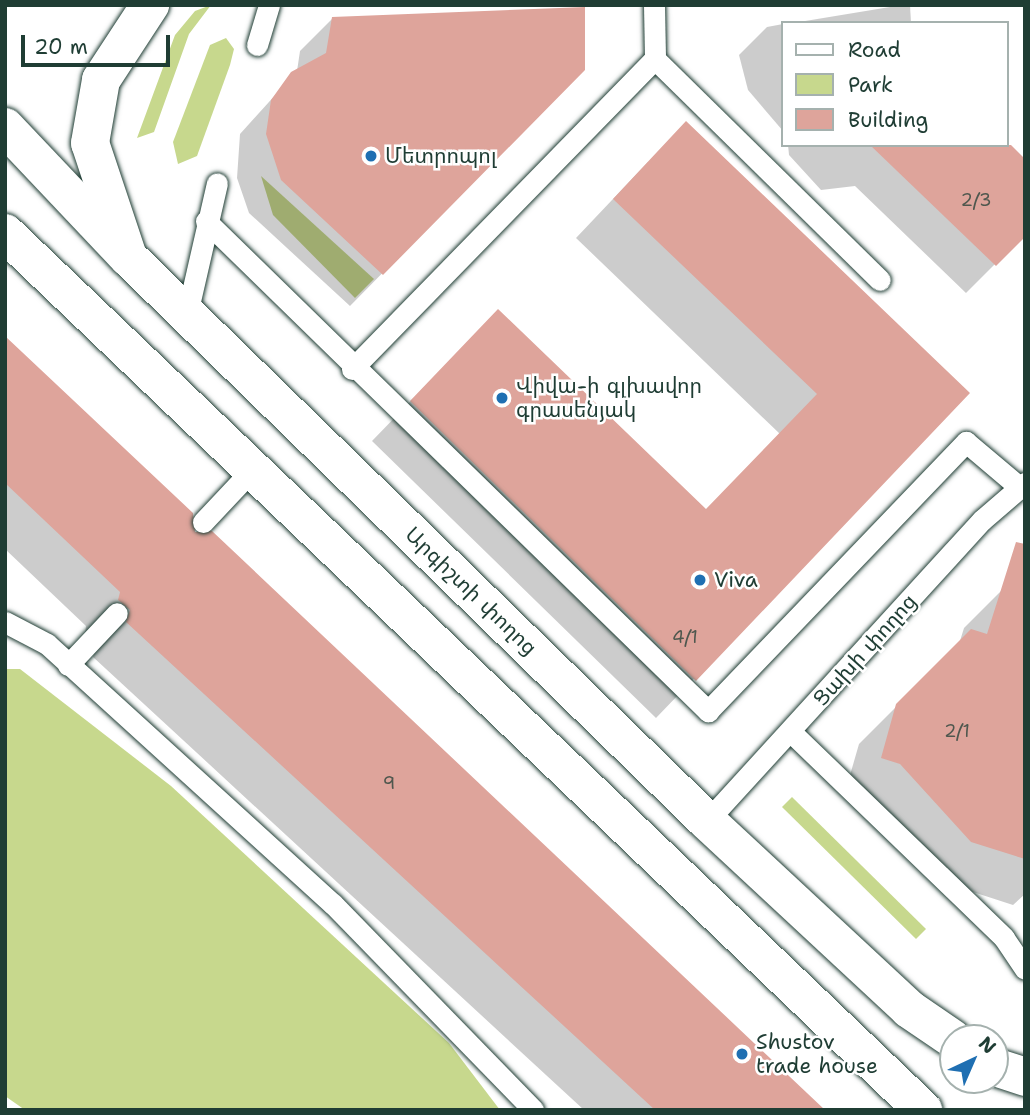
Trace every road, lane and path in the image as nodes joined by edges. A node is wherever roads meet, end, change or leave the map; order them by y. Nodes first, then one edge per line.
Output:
1 (150, 5) edge
2 (269, 5) edge
3 (654, 5) edge
4 (257, 45) dead end
5 (654, 59) junction
6 (5, 127) edge
7 (217, 183) dead end
8 (206, 221) junction
9 (5, 233) edge
10 (128, 257) junction
11 (880, 280) dead end
12 (187, 314) junction
13 (352, 369) junction
14 (250, 472) junction
15 (1021, 485) edge
16 (203, 522) dead end
17 (117, 613) dead end
18 (5, 622) edge
19 (68, 665) junction
20 (791, 732) junction
21 (708, 821) junction
22 (1025, 969) edge
23 (939, 1029) edge
24 (533, 1110) edge
25 (923, 1110) edge

1 - 10 main road
2 - 4 lane
3 - 5 lane
5 - 11 lane
5 - 13 lane
6 - 10 main road, Արգիշտի փողոց
7 - 8 lane
8 - 12 lane
8 - 13 lane
9 - 14 main road
10 - 12 main road, Արգիշտի փողոց
12 - 21 main road, Արգիշտի փողոց
13 - 15 lane
14 - 16 lane
14 - 25 main road
15 - 20 lane, Ցախի փողոց
17 - 19 lane
18 - 19 lane
19 - 24 lane
20 - 21 lane, Ցախի փողոց
20 - 22 lane
21 - 23 main road, Արգիշտի փողոց

